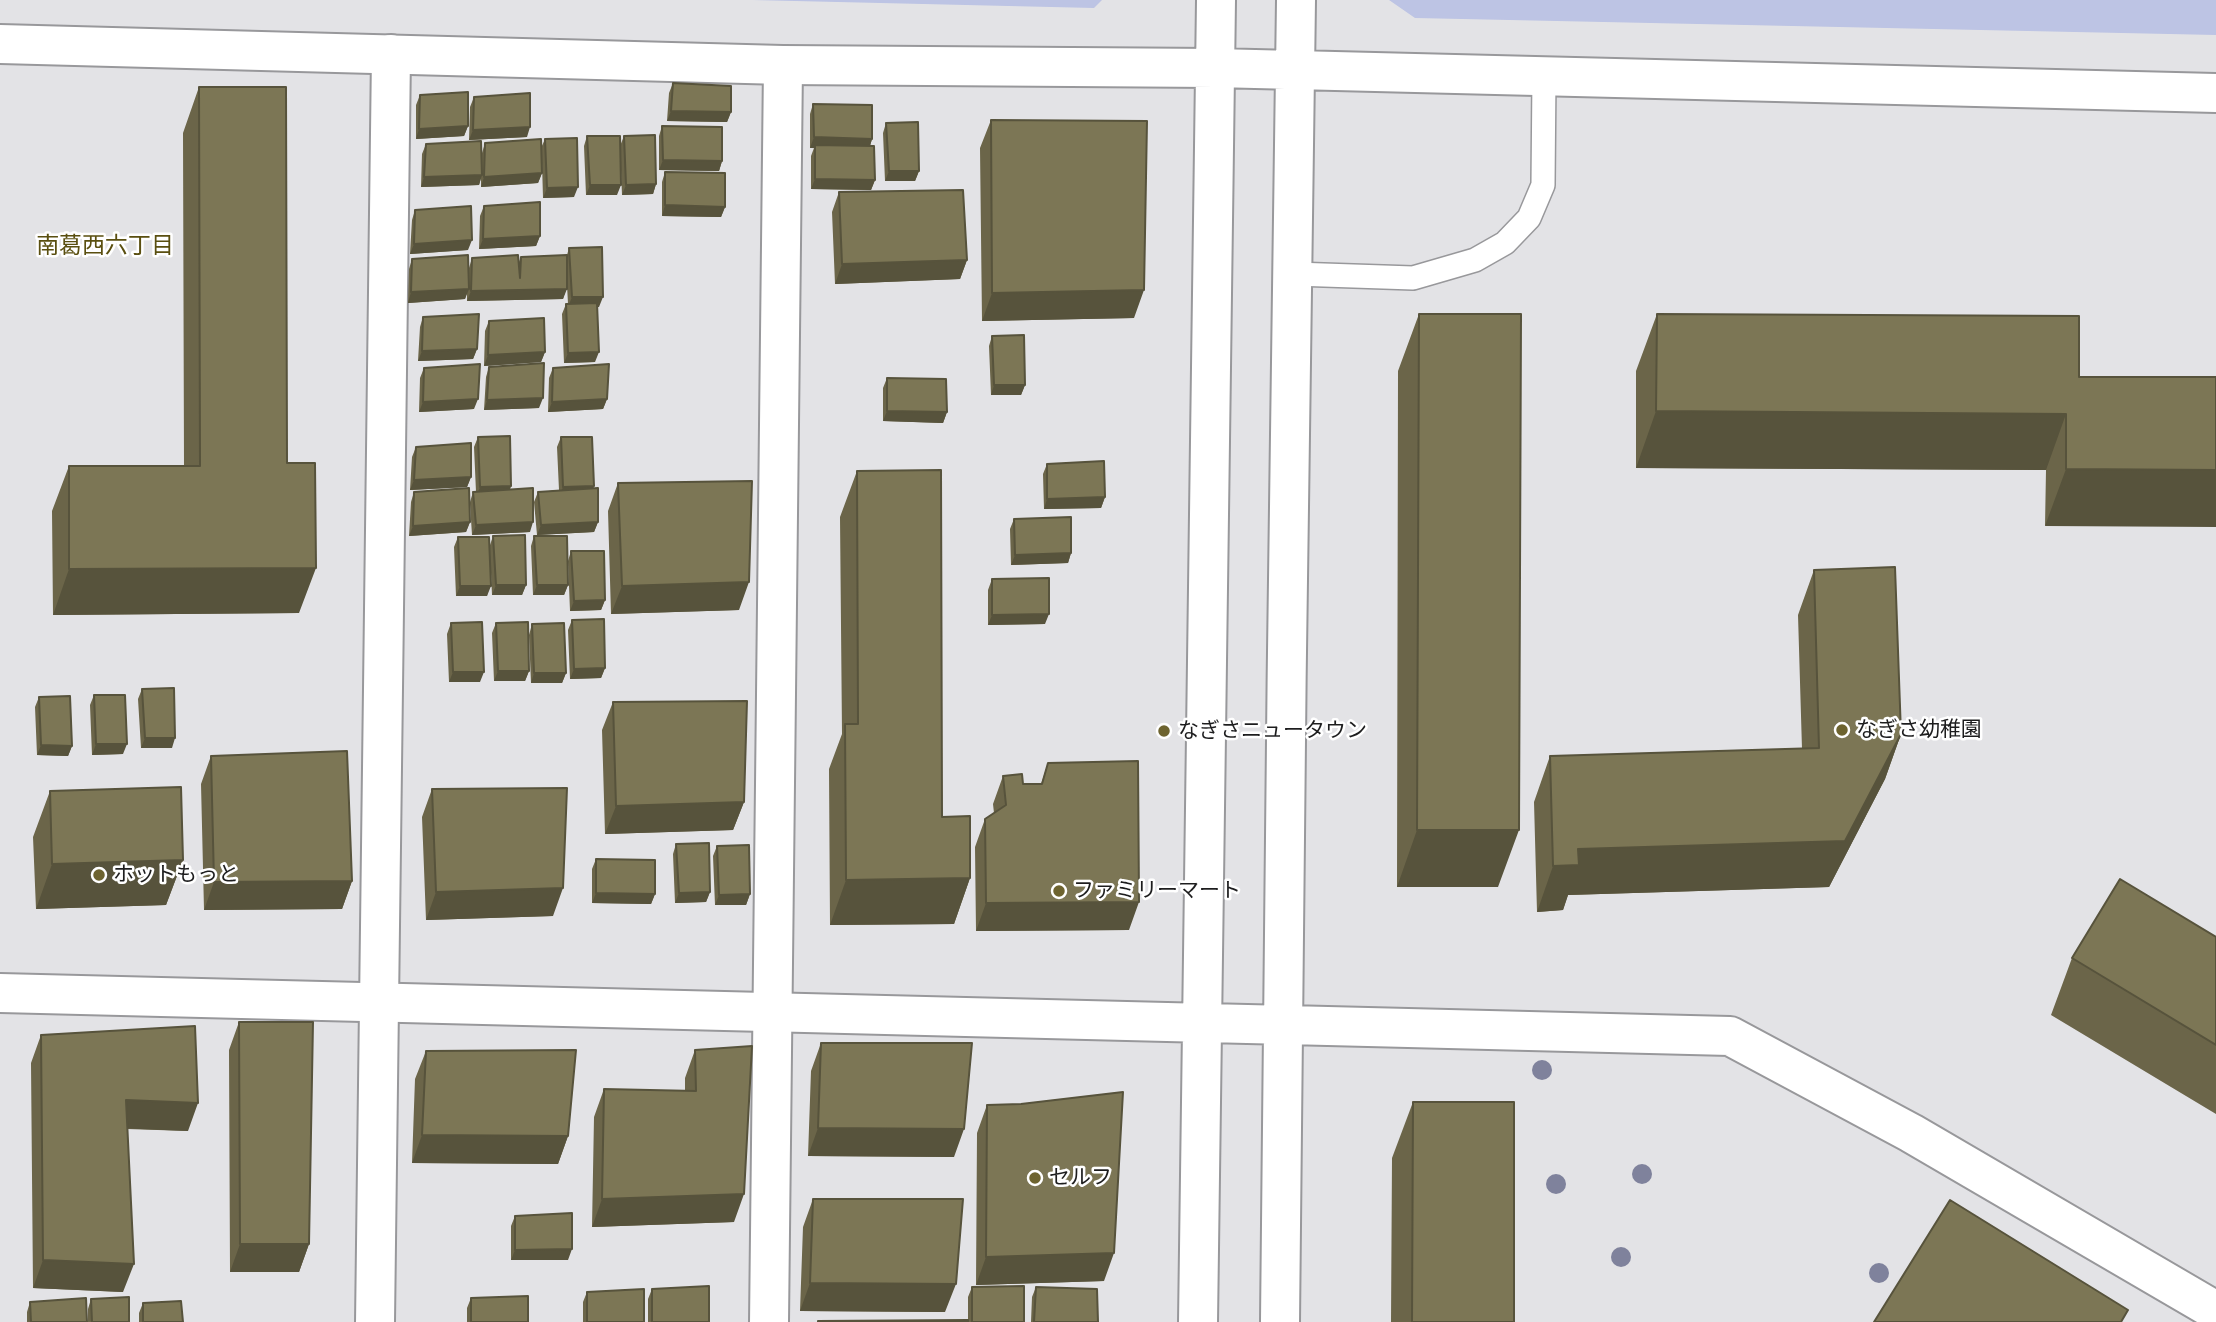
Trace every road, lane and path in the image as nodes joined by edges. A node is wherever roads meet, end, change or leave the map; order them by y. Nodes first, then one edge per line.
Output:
1 (1216, 0) edge
2 (1296, 0) edge
3 (0, 44) edge
4 (391, 54) junction
5 (783, 65) junction
6 (1215, 68) junction
7 (1295, 70) junction
8 (1544, 76) junction
9 (2216, 93) edge
10 (1294, 274) junction
11 (0, 993) edge
12 (379, 1002) junction
13 (772, 1011) junction
14 (1202, 1022) junction
15 (1281, 1025) junction
16 (2216, 1311) edge
17 (375, 1322) edge
18 (769, 1322) edge
19 (1198, 1322) edge
20 (1280, 1322) edge

1 - 6 street
2 - 7 street
3 - 4 street
4 - 5 street
4 - 12 street
5 - 6 street
5 - 13 street
6 - 7 street
6 - 14 street
7 - 8 street
7 - 10 street
8 - 9 street
8 - 10 lane
10 - 15 street
11 - 12 street
12 - 13 street
12 - 17 street
13 - 14 street
13 - 18 street
14 - 15 street
14 - 19 street
15 - 16 street
15 - 20 street

